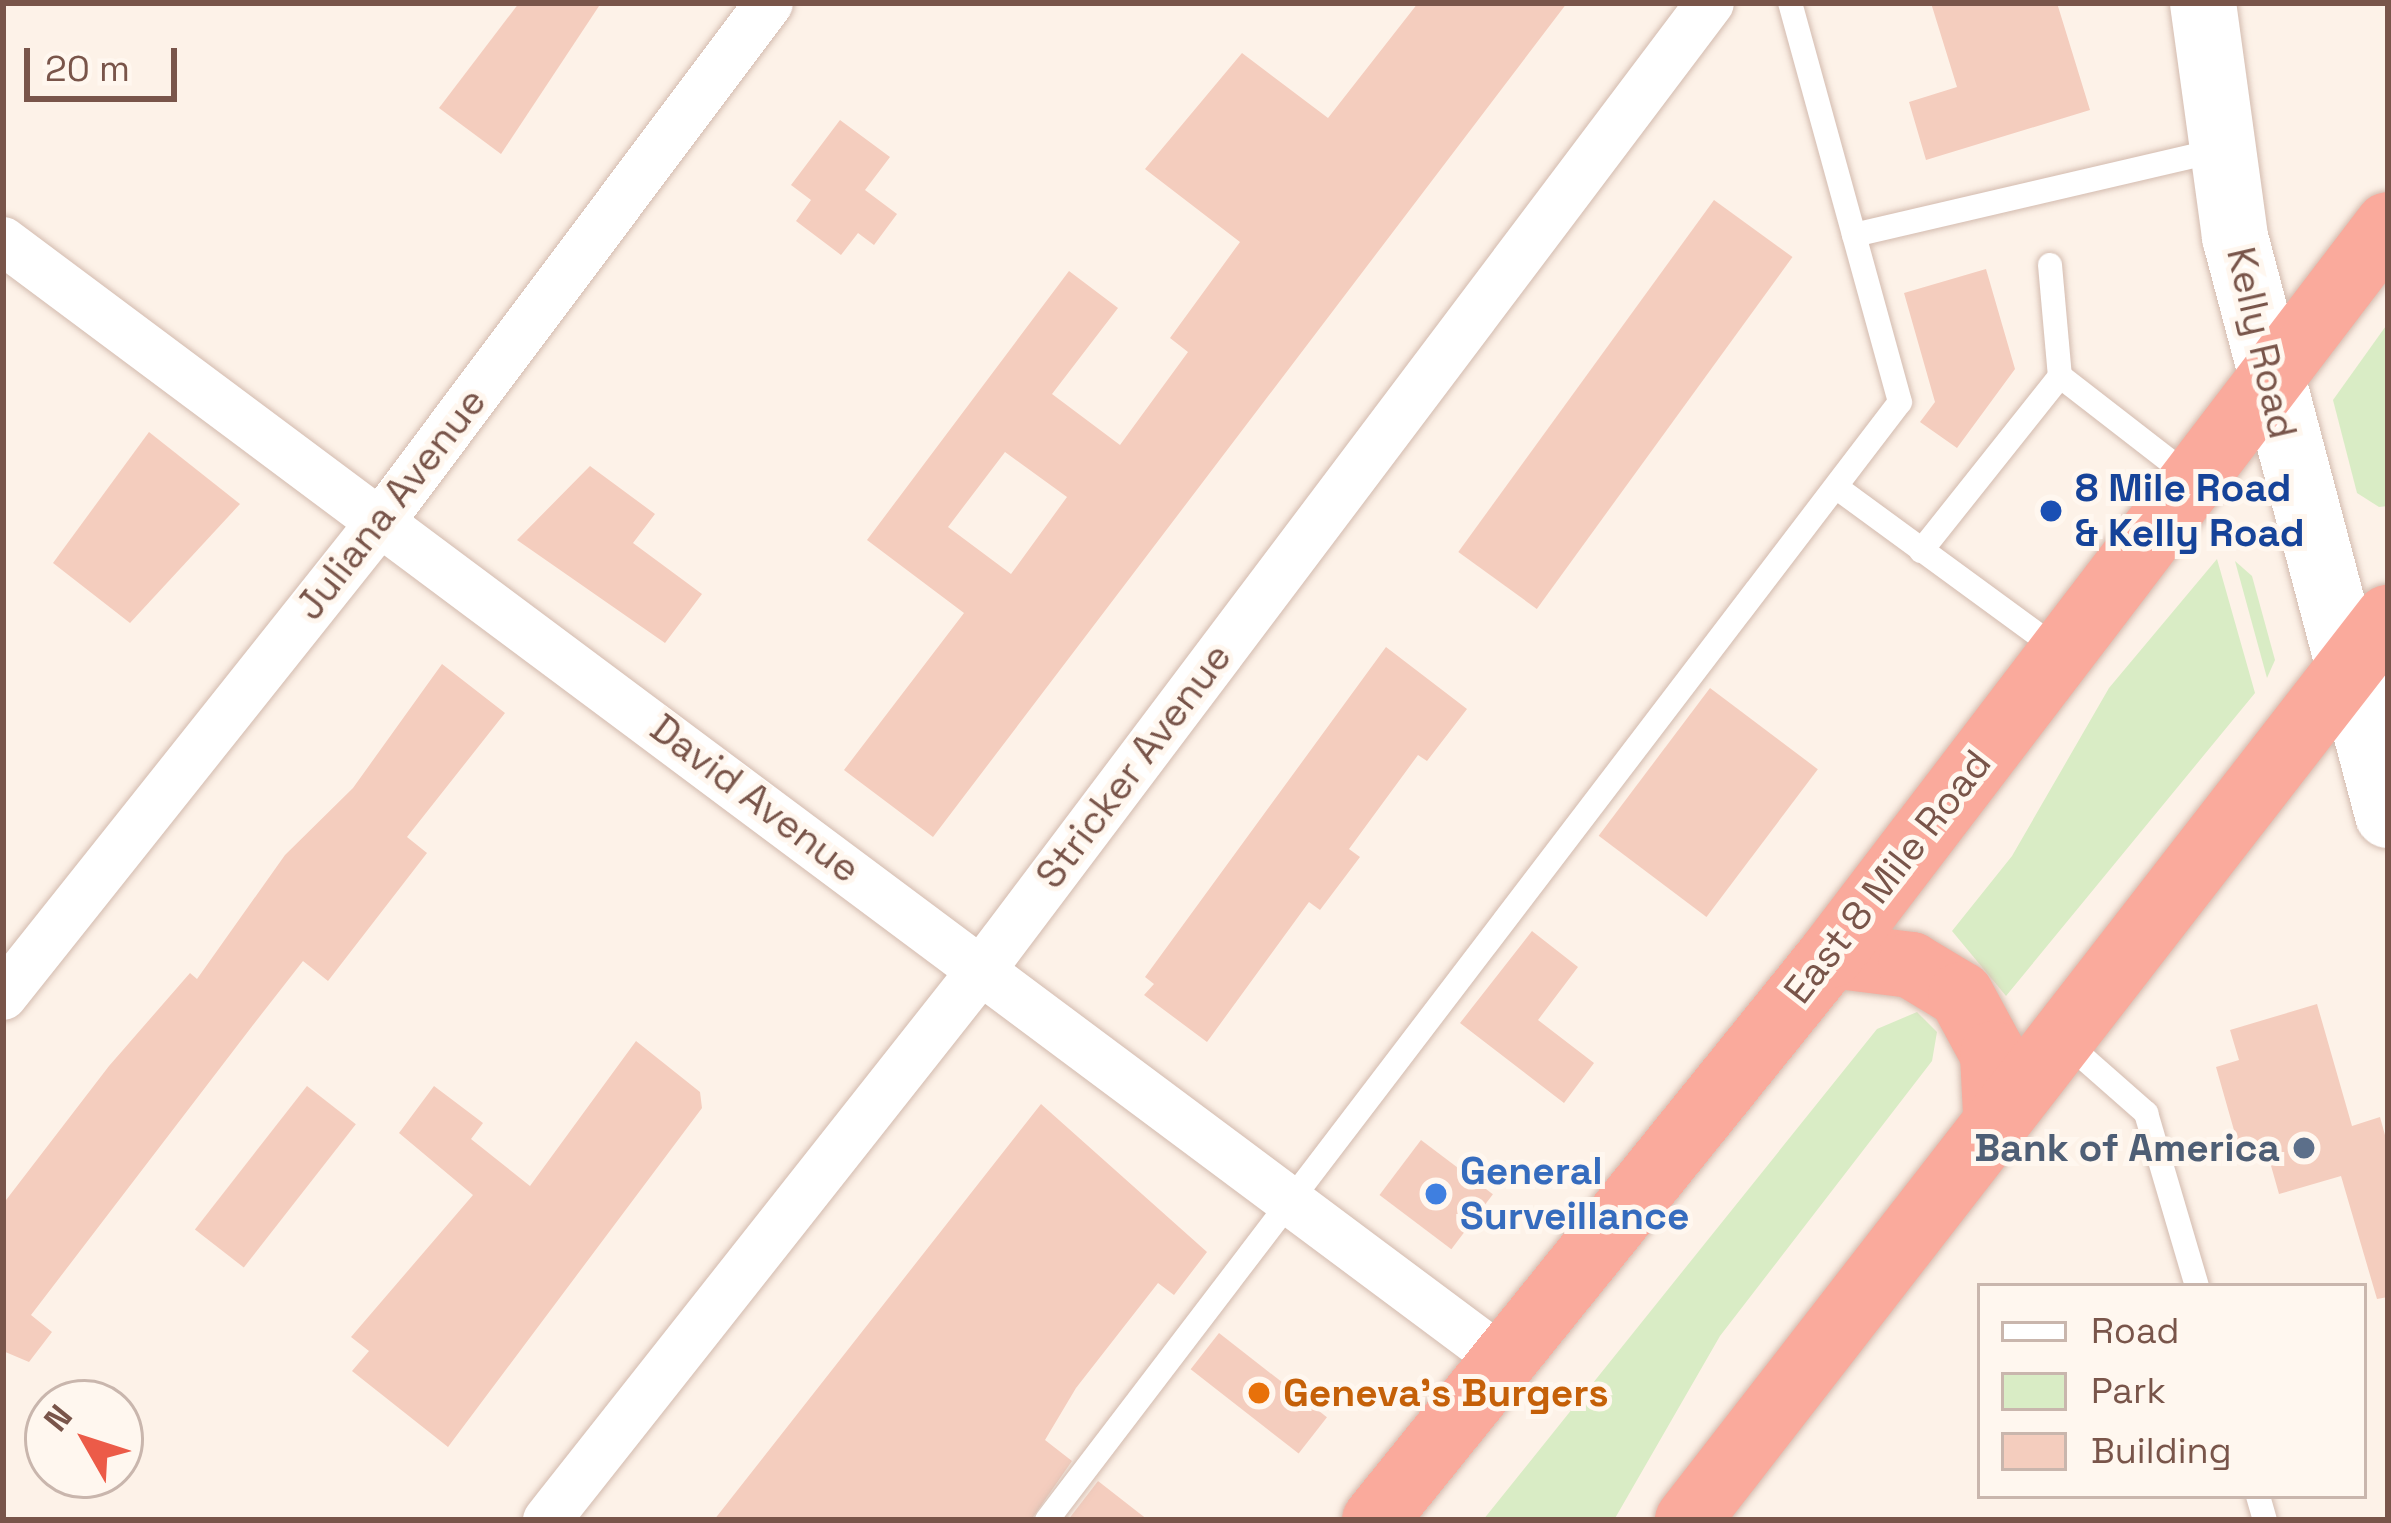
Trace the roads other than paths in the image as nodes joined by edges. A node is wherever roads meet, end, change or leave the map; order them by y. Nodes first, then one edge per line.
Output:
1 (769, 3) edge
2 (1710, 3) edge
3 (1790, 3) edge
4 (2204, 3) edge
5 (2219, 150) junction
6 (2388, 224) edge
7 (1854, 235) junction
8 (3, 241) edge
9 (2050, 265) dead end
10 (2060, 376) junction
11 (2269, 381) junction
12 (2192, 478) junction
13 (1836, 487) junction
14 (381, 520) junction
15 (1922, 551) junction
16 (2388, 618) edge
17 (2061, 651) junction
18 (2343, 673) junction
19 (2388, 815) edge
20 (1831, 955) junction
21 (982, 968) junction
22 (3, 996) edge
23 (2057, 1035) junction
24 (1996, 1113) junction
25 (1294, 1201) junction
26 (2196, 1283) edge
27 (1504, 1360) junction
28 (547, 1520) edge
29 (1047, 1520) edge
30 (1375, 1520) edge
31 (1688, 1520) edge

1 - 14 street, Juliana Avenue
2 - 21 street, Stricker Avenue
3 - 7 lane
4 - 5 street, Kelly Road
5 - 7 lane
5 - 11 street, Kelly Road
6 - 11 highway, East 8 Mile Road
7 - 13 lane
8 - 14 street, David Avenue
9 - 10 lane
10 - 12 lane
10 - 15 lane
11 - 12 highway, East 8 Mile Road
11 - 18 street, Kelly Road
12 - 17 highway, East 8 Mile Road
13 - 15 lane
13 - 25 lane
14 - 21 street, David Avenue
14 - 22 street, Juliana Avenue
15 - 17 lane
16 - 18 highway
17 - 20 highway, East 8 Mile Road
18 - 19 street, Kelly Road
18 - 23 highway
20 - 24 highway
20 - 27 highway, East 8 Mile Road
21 - 25 street, David Avenue
21 - 28 street, Stricker Avenue
23 - 24 highway
23 - 26 lane
24 - 31 highway
25 - 27 street, David Avenue
25 - 29 lane
27 - 30 highway, East 8 Mile Road

